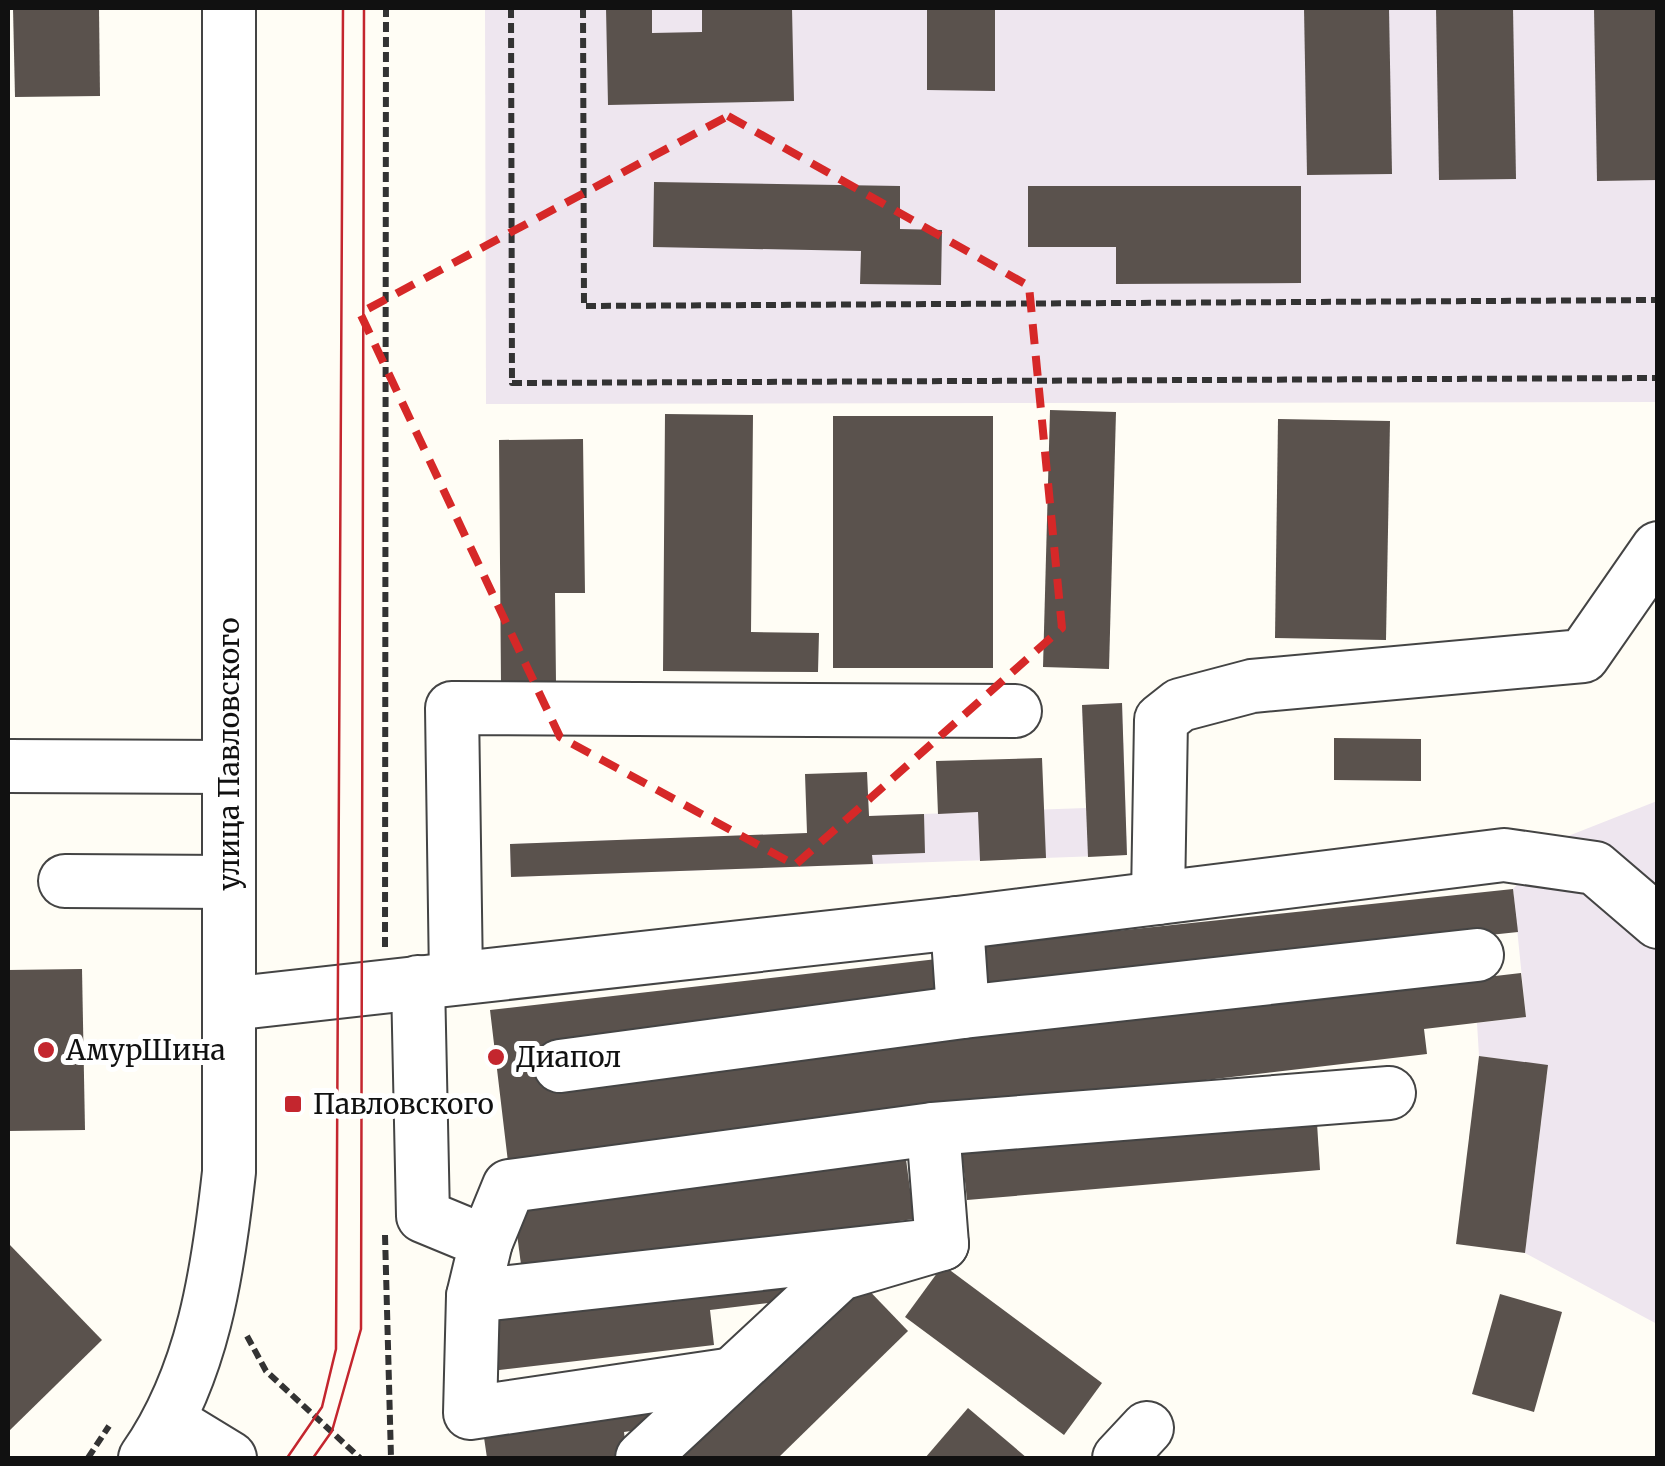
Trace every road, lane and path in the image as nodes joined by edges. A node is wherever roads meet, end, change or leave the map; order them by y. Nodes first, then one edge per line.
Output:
1 (229, 8) edge
2 (386, 8) edge
3 (511, 8) edge
4 (583, 8) edge
5 (1658, 300) edge
6 (1658, 378) edge
7 (1658, 548) edge
8 (1016, 710) dead end
9 (8, 766) edge
10 (229, 767) junction
11 (65, 882) dead end
12 (229, 882) junction
13 (1158, 898) junction
14 (1658, 922) edge
15 (957, 923) junction
16 (1477, 955) dead end
17 (420, 982) junction
18 (229, 1004) junction
19 (964, 1012) junction
20 (560, 1066) dead end
21 (1389, 1093) dead end
22 (933, 1129) junction
23 (385, 1217) dead end
24 (486, 1242) junction
25 (942, 1244) junction
26 (473, 1296) junction
27 (238, 1320) dead end
28 (727, 1375) junction
29 (472, 1436) edge
30 (158, 1440) edge
31 (230, 1458) edge
32 (360, 1458) edge
33 (392, 1458) edge
34 (642, 1458) edge

1 - 10 street, улица Павловского
2 - 17 path
3 - 6 path
4 - 5 path
7 - 13 street
8 - 17 street
9 - 10 street
10 - 12 street, улица Павловского
11 - 12 street
12 - 18 street, улица Павловского
13 - 14 street
13 - 15 street
15 - 17 street
15 - 19 street
16 - 19 street
17 - 18 street
17 - 24 street
18 - 30 street, улица Павловского
19 - 20 street
21 - 22 street
22 - 24 street
22 - 25 street
23 - 33 path
24 - 26 street
25 - 26 street
25 - 28 street
26 - 29 street
27 - 32 path
28 - 29 street
28 - 34 street
30 - 31 street, улица Павловского

